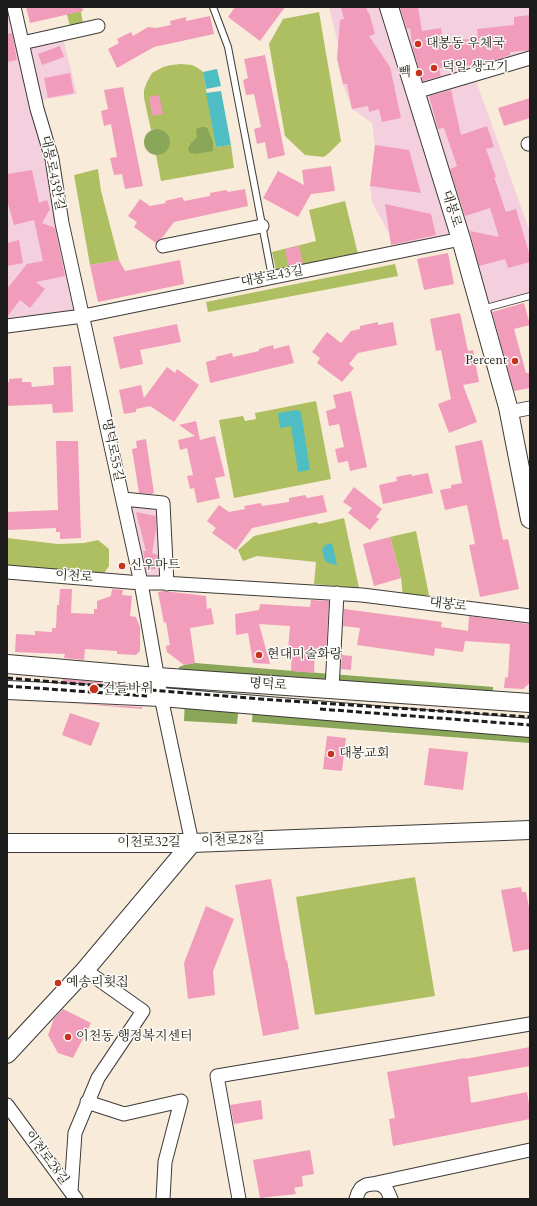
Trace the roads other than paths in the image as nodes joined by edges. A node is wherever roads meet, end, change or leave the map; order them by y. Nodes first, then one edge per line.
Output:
1 (14, 7) edge
2 (213, 7) edge
3 (389, 7) edge
4 (98, 26) dead end
5 (22, 43) junction
6 (530, 58) edge
7 (415, 92) junction
8 (262, 226) junction
9 (461, 239) junction
10 (163, 246) dead end
11 (272, 277) junction
12 (530, 296) edge
13 (481, 310) junction
14 (83, 316) junction
15 (7, 326) edge
16 (530, 408) edge
17 (509, 412) junction
18 (524, 459) edge
19 (123, 499) junction
20 (530, 519) edge
21 (7, 572) edge
22 (142, 583) junction
23 (167, 584) junction
24 (337, 593) junction
25 (530, 616) edge
26 (7, 664) edge
27 (157, 677) junction
28 (332, 689) junction
29 (7, 690) edge
30 (161, 697) junction
31 (530, 703) edge
32 (530, 728) edge
33 (530, 830) edge
34 (7, 843) edge
35 (192, 843) junction
36 (85, 970) junction
37 (530, 1024) edge
38 (7, 1054) edge
39 (87, 1102) junction
40 (7, 1105) edge
41 (530, 1150) edge
42 (372, 1184) junction
43 (73, 1195) edge
44 (163, 1199) edge
45 (239, 1199) edge
46 (356, 1199) edge
47 (391, 1199) edge

1 - 5 street, 대봉로43안길
2 - 8 lane
3 - 7 street, 대봉로
4 - 5 street
5 - 14 street, 대봉로43안길
6 - 7 street
7 - 9 street, 대봉로
8 - 10 street
8 - 11 lane
9 - 11 street, 대봉로43길
9 - 13 street, 대봉로
11 - 14 street, 대봉로43길
12 - 13 lane
13 - 17 street, 대봉로
14 - 15 street, 대봉로43길
14 - 19 street, 명덕로55길
16 - 17 street
17 - 18 street, 대봉로
18 - 20 street, 대봉로
19 - 22 street, 명덕로55길
19 - 23 street
21 - 22 street, 이천로
22 - 23 street
22 - 27 street, 명덕로55길
23 - 24 street
24 - 25 street, 대봉로
24 - 28 street
26 - 27 street, 명덕로
27 - 28 street, 명덕로
27 - 30 street, 명덕로55길
28 - 31 street, 명덕로
29 - 30 street, 명덕로
30 - 32 street, 명덕로
30 - 35 street, 이천로32길
33 - 35 street, 이천로28길
34 - 35 street, 이천로32길
35 - 36 street, 이천로28길
36 - 38 street, 이천로28길
36 - 39 street, 이천로28길
37 - 45 street
39 - 43 street, 이천로28길
39 - 44 street
40 - 43 street, 이천로28길
41 - 42 street
42 - 46 street
42 - 47 street

